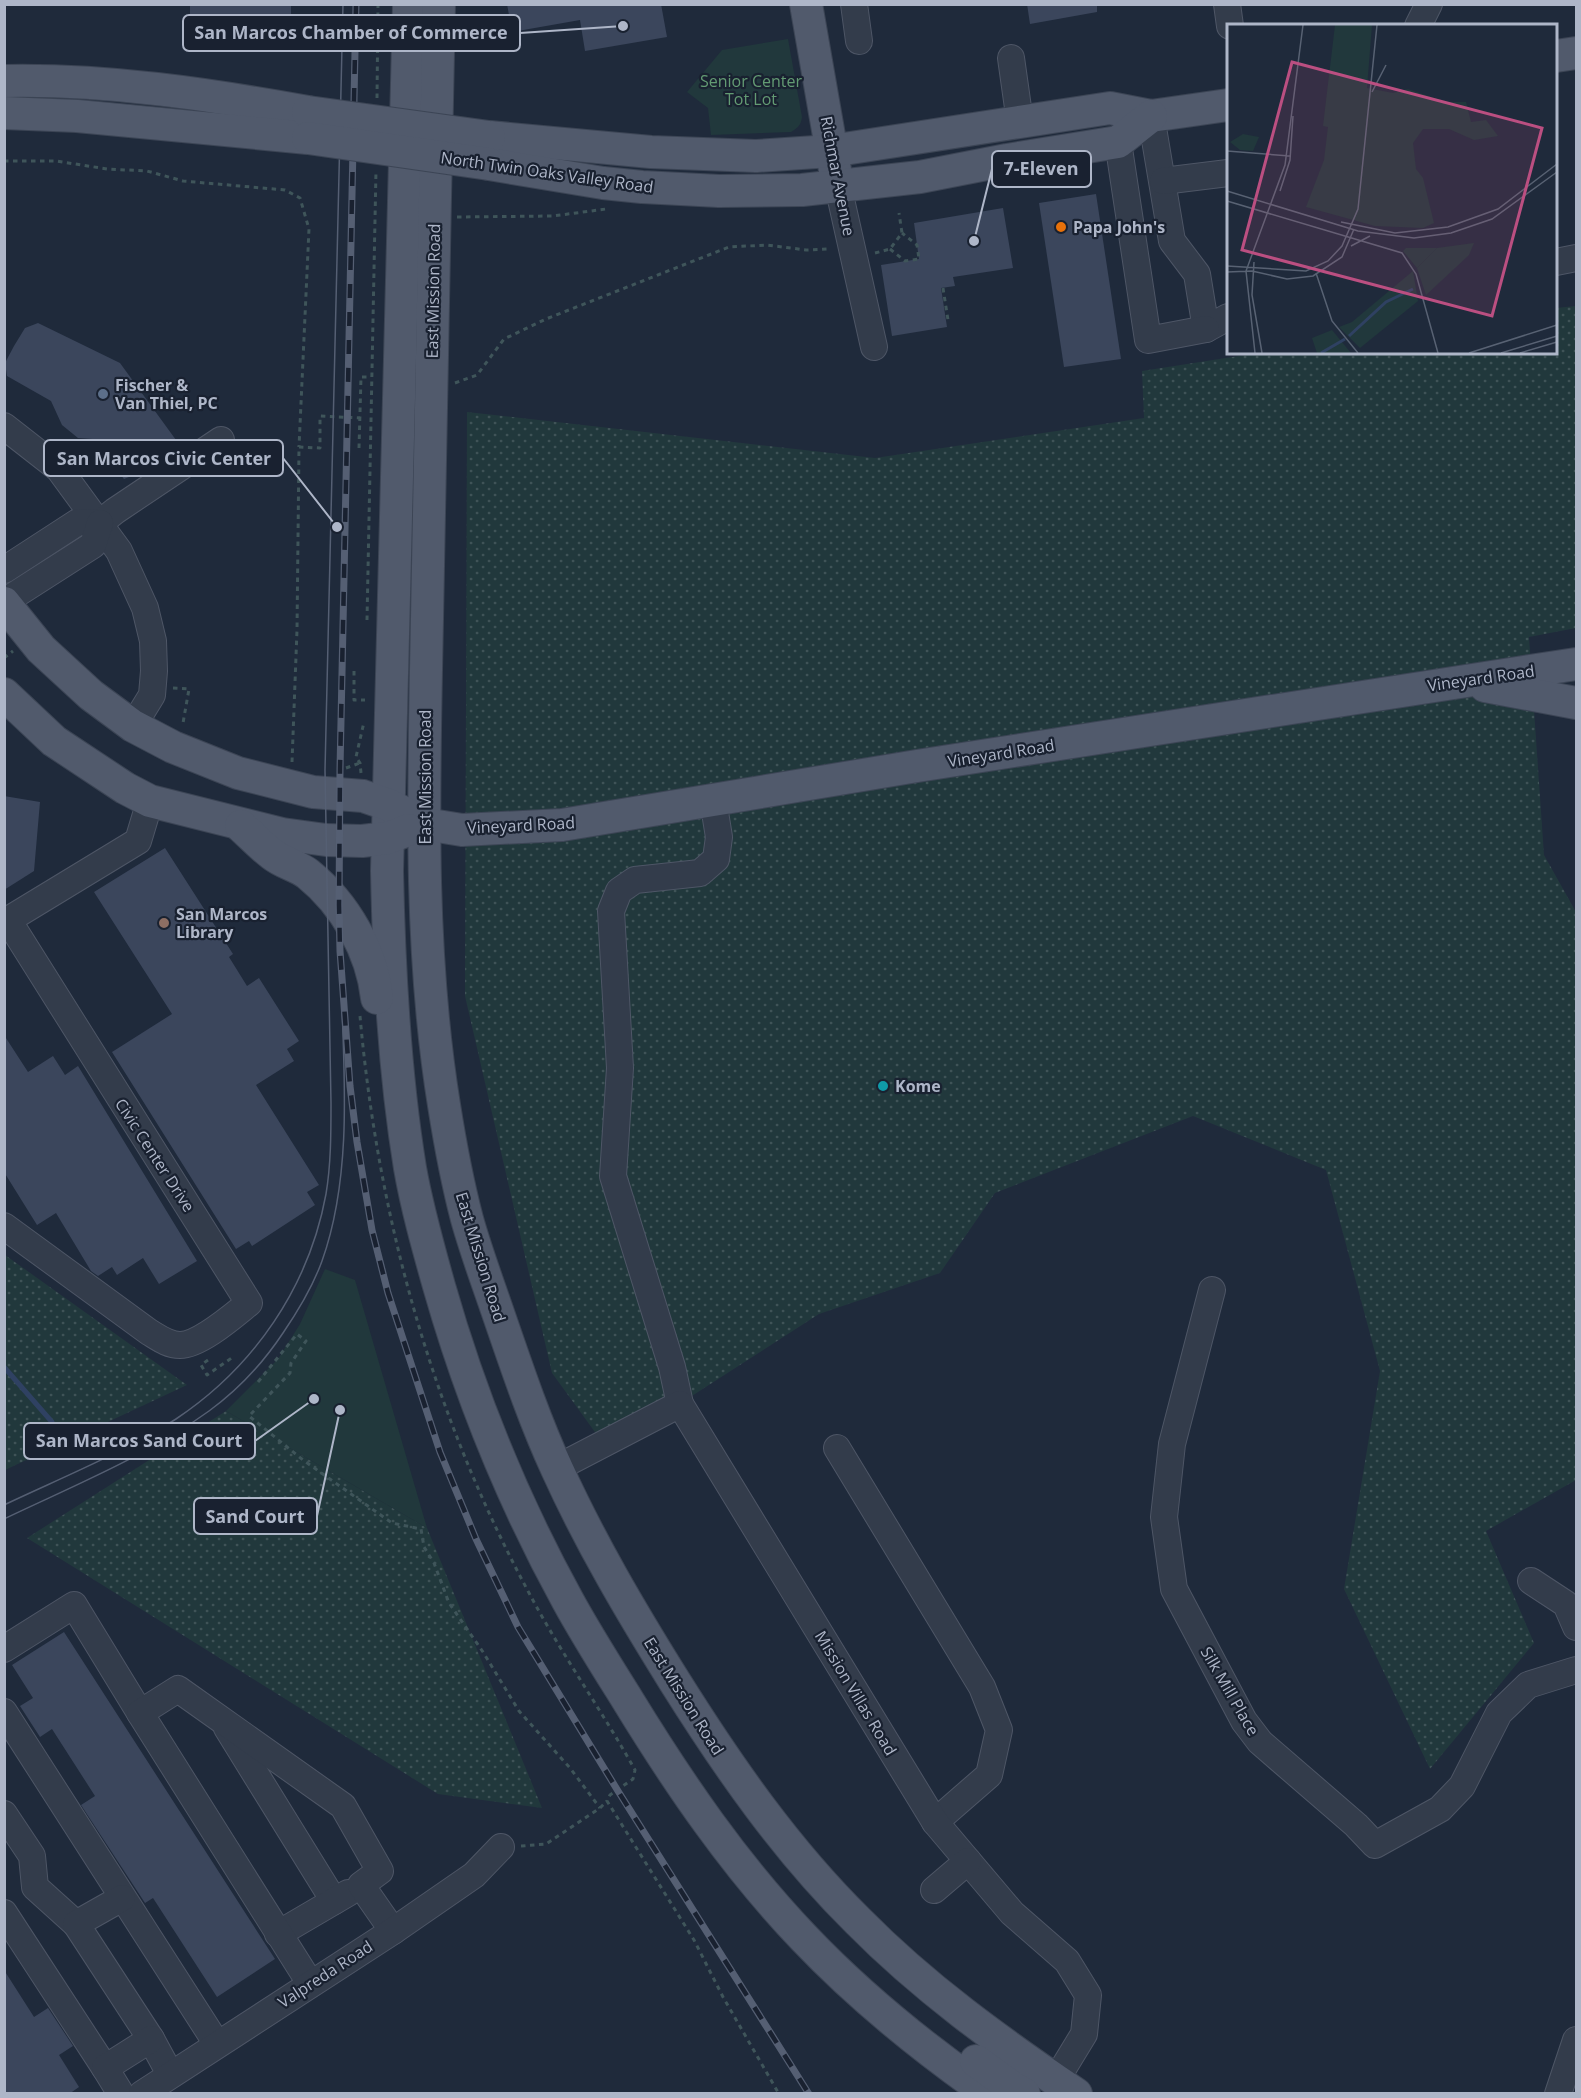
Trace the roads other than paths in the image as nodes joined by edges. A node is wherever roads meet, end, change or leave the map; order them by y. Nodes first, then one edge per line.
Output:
1 (409, 4) edge
2 (439, 4) edge
3 (806, 4) edge
4 (854, 4) edge
5 (1227, 4) edge
6 (1429, 4) edge
7 (1230, 24) edge
8 (1419, 24) edge
9 (859, 42) dead end
10 (1576, 53) edge
11 (1557, 56) edge
12 (1011, 58) dead end
13 (4, 81) edge
14 (1227, 105) edge
15 (4, 113) edge
16 (1151, 117) junction
17 (1020, 122) junction
18 (308, 125) junction
19 (1118, 142) junction
20 (489, 150) junction
21 (831, 151) junction
22 (1227, 173) edge
23 (1163, 181) junction
24 (838, 186) junction
25 (1576, 258) edge
26 (1557, 262) edge
27 (1227, 317) edge
28 (1206, 329) junction
29 (874, 347) dead end
30 (4, 426) edge
31 (222, 440) dead end
32 (100, 523) junction
33 (4, 570) edge
34 (4, 603) edge
35 (1576, 664) edge
36 (1461, 681) junction
37 (4, 694) edge
38 (1576, 703) edge
39 (133, 726) junction
40 (713, 800) junction
41 (150, 801) junction
42 (389, 805) junction
43 (238, 823) junction
44 (425, 824) junction
45 (388, 838) junction
46 (410, 1170) junction
47 (4, 1226) edge
48 (1212, 1290) dead end
49 (680, 1404) junction
50 (837, 1448) dead end
51 (556, 1468) junction
52 (1531, 1581) dead end
53 (1576, 1628) edge
54 (4, 1649) edge
55 (1576, 1670) edge
56 (4, 1712) edge
57 (140, 1713) junction
58 (221, 1719) junction
59 (4, 1814) edge
60 (935, 1822) junction
61 (501, 1847) road end
62 (968, 1861) junction
63 (361, 1886) junction
64 (933, 1890) dead end
65 (122, 1898) junction
66 (334, 1901) junction
67 (4, 1912) edge
68 (76, 1924) junction
69 (393, 1931) junction
70 (278, 1934) junction
71 (310, 1983) junction
72 (151, 2039) junction
73 (1576, 2040) edge
74 (217, 2044) junction
75 (927, 2050) junction
76 (105, 2068) junction
77 (170, 2074) junction
78 (1054, 2089) edge
79 (121, 2094) edge
80 (142, 2094) edge
81 (989, 2094) edge
82 (1024, 2094) edge
83 (1558, 2094) edge

1 - 42 main road, East Mission Road
2 - 44 main road, East Mission Road
3 - 21 main road, Richmar Avenue
4 - 9 street
5 - 7 street
6 - 8 street
10 - 11 main road
12 - 17 street
13 - 18 main road, North Twin Oaks Valley Road
14 - 16 main road, North Twin Oaks Valley Road
15 - 18 main road, North Twin Oaks Valley Road
16 - 17 main road, North Twin Oaks Valley Road
16 - 19 main road, North Twin Oaks Valley Road
16 - 23 street
17 - 21 main road, North Twin Oaks Valley Road
18 - 20 main road, North Twin Oaks Valley Road, bridge
19 - 24 main road, North Twin Oaks Valley Road
19 - 28 street
20 - 21 main road, North Twin Oaks Valley Road
20 - 24 main road, North Twin Oaks Valley Road
21 - 24 main road, Richmar Avenue
22 - 23 street
23 - 28 street
24 - 29 street, Richmar Avenue
25 - 26 street
27 - 28 street
30 - 32 street
31 - 32 street
32 - 33 street
32 - 34 street
32 - 39 street
34 - 39 main road
35 - 36 main road, Vineyard Road
36 - 38 main road
36 - 40 main road, Vineyard Road
37 - 41 main road
39 - 42 main road
40 - 44 main road, Vineyard Road
40 - 49 street, Mission Villas Road
41 - 43 main road
41 - 47 street, Civic Center Drive
42 - 44 main road
42 - 45 main road, East Mission Road
43 - 45 main road
43 - 46 main road
44 - 45 main road
44 - 51 main road, East Mission Road
45 - 46 main road, East Mission Road
46 - 75 main road, East Mission Road
48 - 55 street, Silk Mill Place
49 - 51 street
49 - 60 street, Mission Villas Road
50 - 60 street
51 - 78 main road, East Mission Road
52 - 53 street
54 - 57 street
56 - 65 street
57 - 58 street
57 - 70 street
58 - 63 street
58 - 66 street
59 - 68 street
60 - 62 street, Mission Villas Road
61 - 69 street, Valpreda Road
62 - 64 street
62 - 78 street, Mission Villas Road
63 - 66 street
63 - 69 street
65 - 68 street
65 - 74 street
66 - 70 street
67 - 76 street
68 - 72 street
69 - 71 street, Valpreda Road
70 - 71 street
71 - 74 street, Valpreda Road
72 - 76 street
72 - 77 street
73 - 83 street
74 - 77 street, Valpreda Road
75 - 81 main road, East Mission Road
75 - 82 main road
76 - 79 street
77 - 80 street, Valpreda Road

